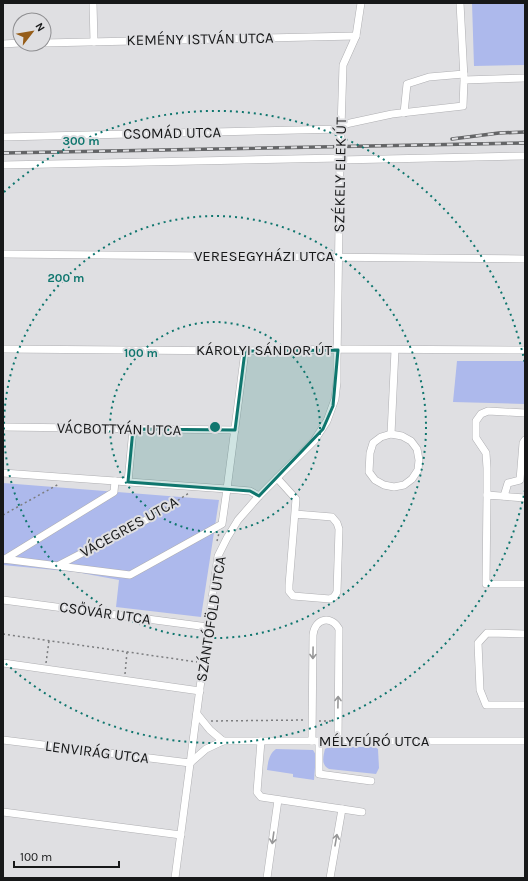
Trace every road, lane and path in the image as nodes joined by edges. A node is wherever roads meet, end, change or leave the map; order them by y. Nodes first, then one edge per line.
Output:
1 (93, 3) edge
2 (360, 3) edge
3 (460, 3) edge
4 (356, 36) junction
5 (94, 42) junction
6 (52, 43) edge
7 (464, 77) junction
8 (525, 78) edge
9 (404, 113) junction
10 (341, 127) junction
11 (3, 136) edge
12 (525, 156) edge
13 (340, 159) junction
14 (3, 165) edge
15 (3, 254) edge
16 (339, 257) junction
17 (525, 259) edge
18 (3, 349) edge
19 (338, 350) junction
20 (395, 350) junction
21 (525, 350) edge
22 (245, 351) junction
23 (525, 413) edge
24 (3, 427) edge
25 (133, 429) junction
26 (235, 430) junction
27 (392, 434) junction
28 (525, 440) edge
29 (3, 473) edge
30 (69, 478) junction
31 (277, 478) junction
32 (115, 482) junction
33 (128, 482) junction
34 (198, 487) junction
35 (227, 489) junction
36 (487, 495) junction
37 (259, 496) junction
38 (504, 496) junction
39 (525, 498) edge
40 (295, 514) junction
41 (3, 515) edge
42 (152, 517) joint
43 (4, 559) edge
44 (59, 566) junction
45 (525, 584) edge
46 (3, 600) edge
47 (208, 627) junction
48 (3, 634) edge
49 (525, 634) edge
50 (49, 641) junction
51 (127, 652) junction
52 (196, 662) dead end
53 (46, 663) dead end
54 (3, 664) edge
55 (125, 673) dead end
56 (200, 690) junction
57 (525, 705) edge
58 (197, 714) junction
59 (202, 720) junction
60 (312, 720) junction
61 (338, 722) junction
62 (3, 740) edge
63 (223, 741) junction
64 (261, 741) junction
65 (316, 741) junction
66 (338, 741) junction
67 (525, 741) edge
68 (190, 763) junction
69 (372, 781) dead end
70 (278, 800) junction
71 (342, 809) junction
72 (3, 812) edge
73 (362, 812) dead end
74 (181, 835) junction
75 (175, 878) edge
76 (267, 878) edge
77 (330, 878) edge

1 - 5 street
2 - 4 street, SZÉKELY ELEK ÚT
3 - 7 street
4 - 5 street, KEMÉNY ISTVÁN UTCA
4 - 10 street, SZÉKELY ELEK ÚT
5 - 6 street, KEMÉNY ISTVÁN UTCA
7 - 8 street
7 - 9 street
7 - 9 street, CSOMÁD UTCA
9 - 10 street, CSOMÁD UTCA
10 - 11 street, CSOMÁD UTCA
10 - 13 street, SZÉKELY ELEK ÚT
12 - 13 street, CSOMÁD UTCA
13 - 14 street, CSOMÁD UTCA
13 - 16 street, SZÉKELY ELEK ÚT
15 - 16 street, VERESEGYHÁZI UTCA
16 - 17 street, VERESEGYHÁZI UTCA
16 - 19 street, SZÉKELY ELEK ÚT
18 - 22 street, KÁROLYI SÁNDOR ÚT
19 - 20 street, KÁROLYI SÁNDOR ÚT
19 - 22 street, KÁROLYI SÁNDOR ÚT
19 - 31 street, SZÁNTÓFÖLD UTCA
20 - 21 street, KÁROLYI SÁNDOR ÚT
20 - 27 street
22 - 26 street
23 - 36 street
24 - 25 street, VÁCBOTTYÁN UTCA
25 - 26 street, VÁCBOTTYÁN UTCA
25 - 33 street
26 - 35 street
27 - 27 street
28 - 38 street
29 - 30 street, VÁCEGRES UTCA
30 - 32 street, VÁCEGRES UTCA
30 - 41 path
31 - 37 street, SZÁNTÓFÖLD UTCA
31 - 40 street
32 - 33 street, VÁCEGRES UTCA
32 - 43 street
33 - 34 street, VÁCEGRES UTCA
34 - 35 street, VÁCEGRES UTCA
34 - 42 path, VÁCEGRES UTCA
35 - 37 street, VÁCEGRES UTCA
35 - 44 street
36 - 38 street
36 - 45 street
37 - 47 street, SZÁNTÓFÖLD UTCA
38 - 39 street
40 - 40 street
42 - 44 street, VÁCEGRES UTCA
43 - 44 street
46 - 47 street, CSŐVÁR UTCA
47 - 56 street, SZÁNTÓFÖLD UTCA
48 - 50 path
49 - 57 street
50 - 51 path
50 - 53 path
51 - 52 path
51 - 55 path
54 - 56 street
56 - 58 street, SZÁNTÓFÖLD UTCA
58 - 59 street
58 - 68 street, SZÁNTÓFÖLD UTCA
59 - 60 path
59 - 63 street
60 - 61 path
61 -> 60 street
60 - 65 street
61 - 66 street
62 - 68 street, LENVIRÁG UTCA
63 - 64 street, MÉLYFÚRÓ UTCA
63 - 68 street, MÉLYFÚRÓ UTCA
64 - 65 street, MÉLYFÚRÓ UTCA
64 - 70 street
65 - 66 street, MÉLYFÚRÓ UTCA
65 - 69 street
66 - 67 street, MÉLYFÚRÓ UTCA
68 - 74 street, SZÁNTÓFÖLD UTCA
70 - 71 street
70 -> 76 street
71 - 73 street
77 -> 71 street
72 - 74 street
74 - 75 street, SZÁNTÓFÖLD UTCA

